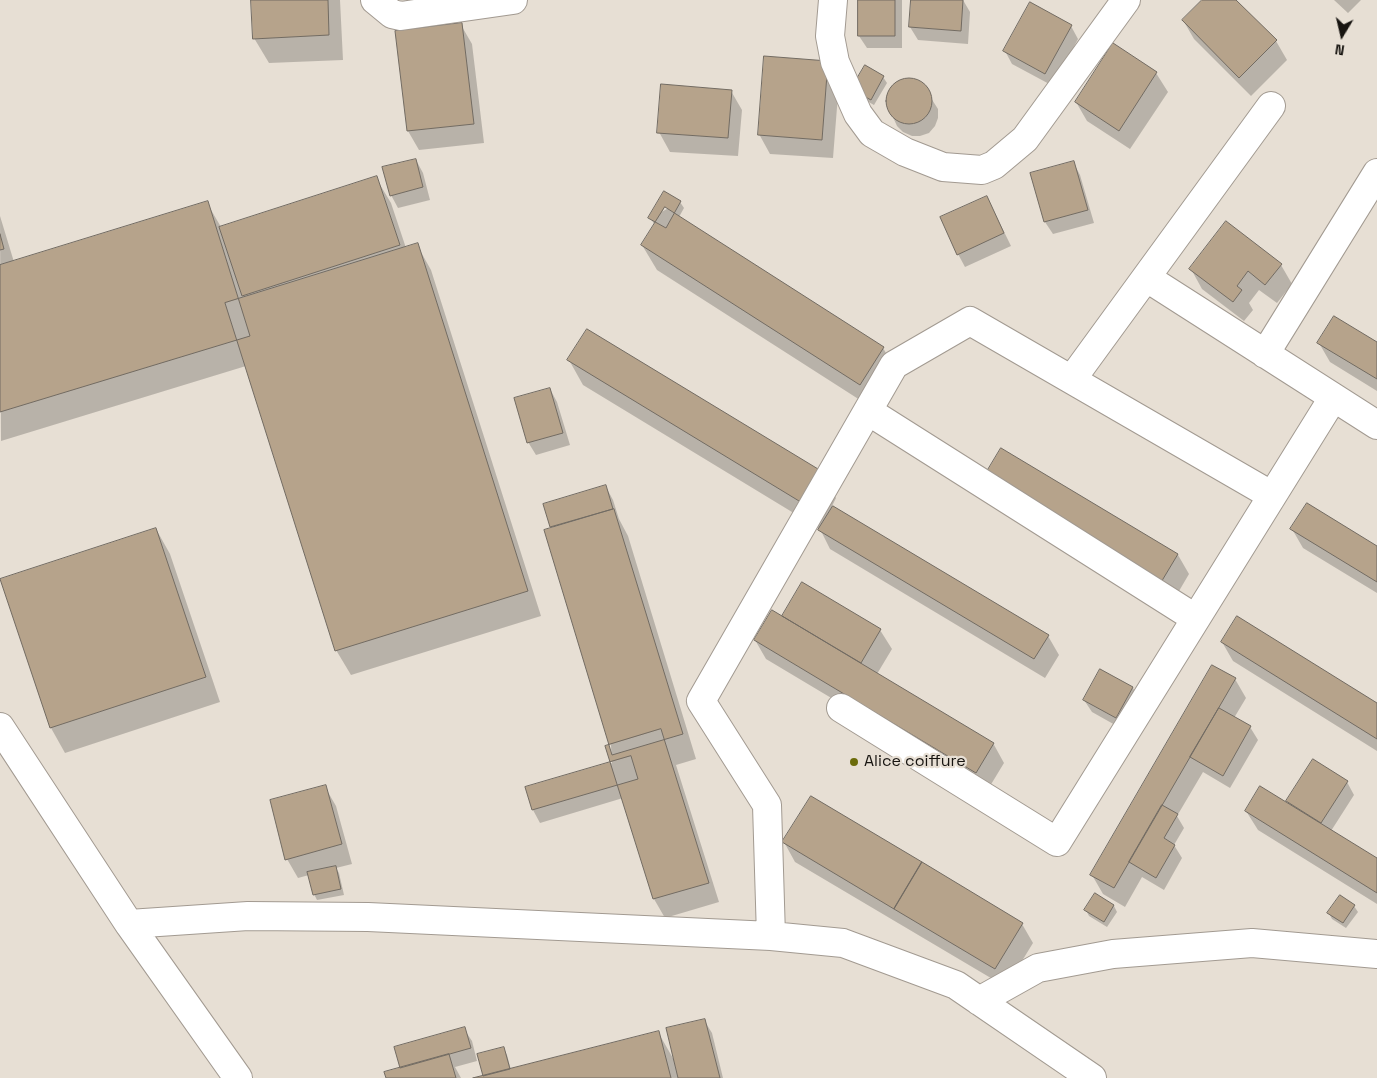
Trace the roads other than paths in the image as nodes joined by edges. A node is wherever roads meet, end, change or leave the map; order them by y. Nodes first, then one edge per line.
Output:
1 (375, 0) edge
2 (513, 0) edge
3 (833, 0) edge
4 (1126, 0) edge
5 (1271, 106) dead end
6 (1377, 172) edge
7 (1147, 278) junction
8 (1265, 354) junction
9 (1072, 379) junction
10 (1332, 398) junction
11 (868, 411) junction
12 (1377, 425) edge
13 (1271, 495) junction
14 (1195, 618) junction
15 (841, 708) dead end
16 (0, 727) edge
17 (129, 924) junction
18 (771, 936) junction
19 (1377, 954) edge
20 (979, 1001) junction
21 (238, 1078) edge
22 (1092, 1078) edge

1 - 2 street
3 - 4 street
5 - 7 street
6 - 8 street
7 - 8 street
7 - 9 street
8 - 10 street
9 - 11 street
9 - 13 street
10 - 12 street
10 - 13 street
11 - 14 street
11 - 18 street
13 - 14 street
14 - 15 street
16 - 17 street
17 - 18 street
17 - 21 street
18 - 20 street
19 - 20 street
20 - 22 street

